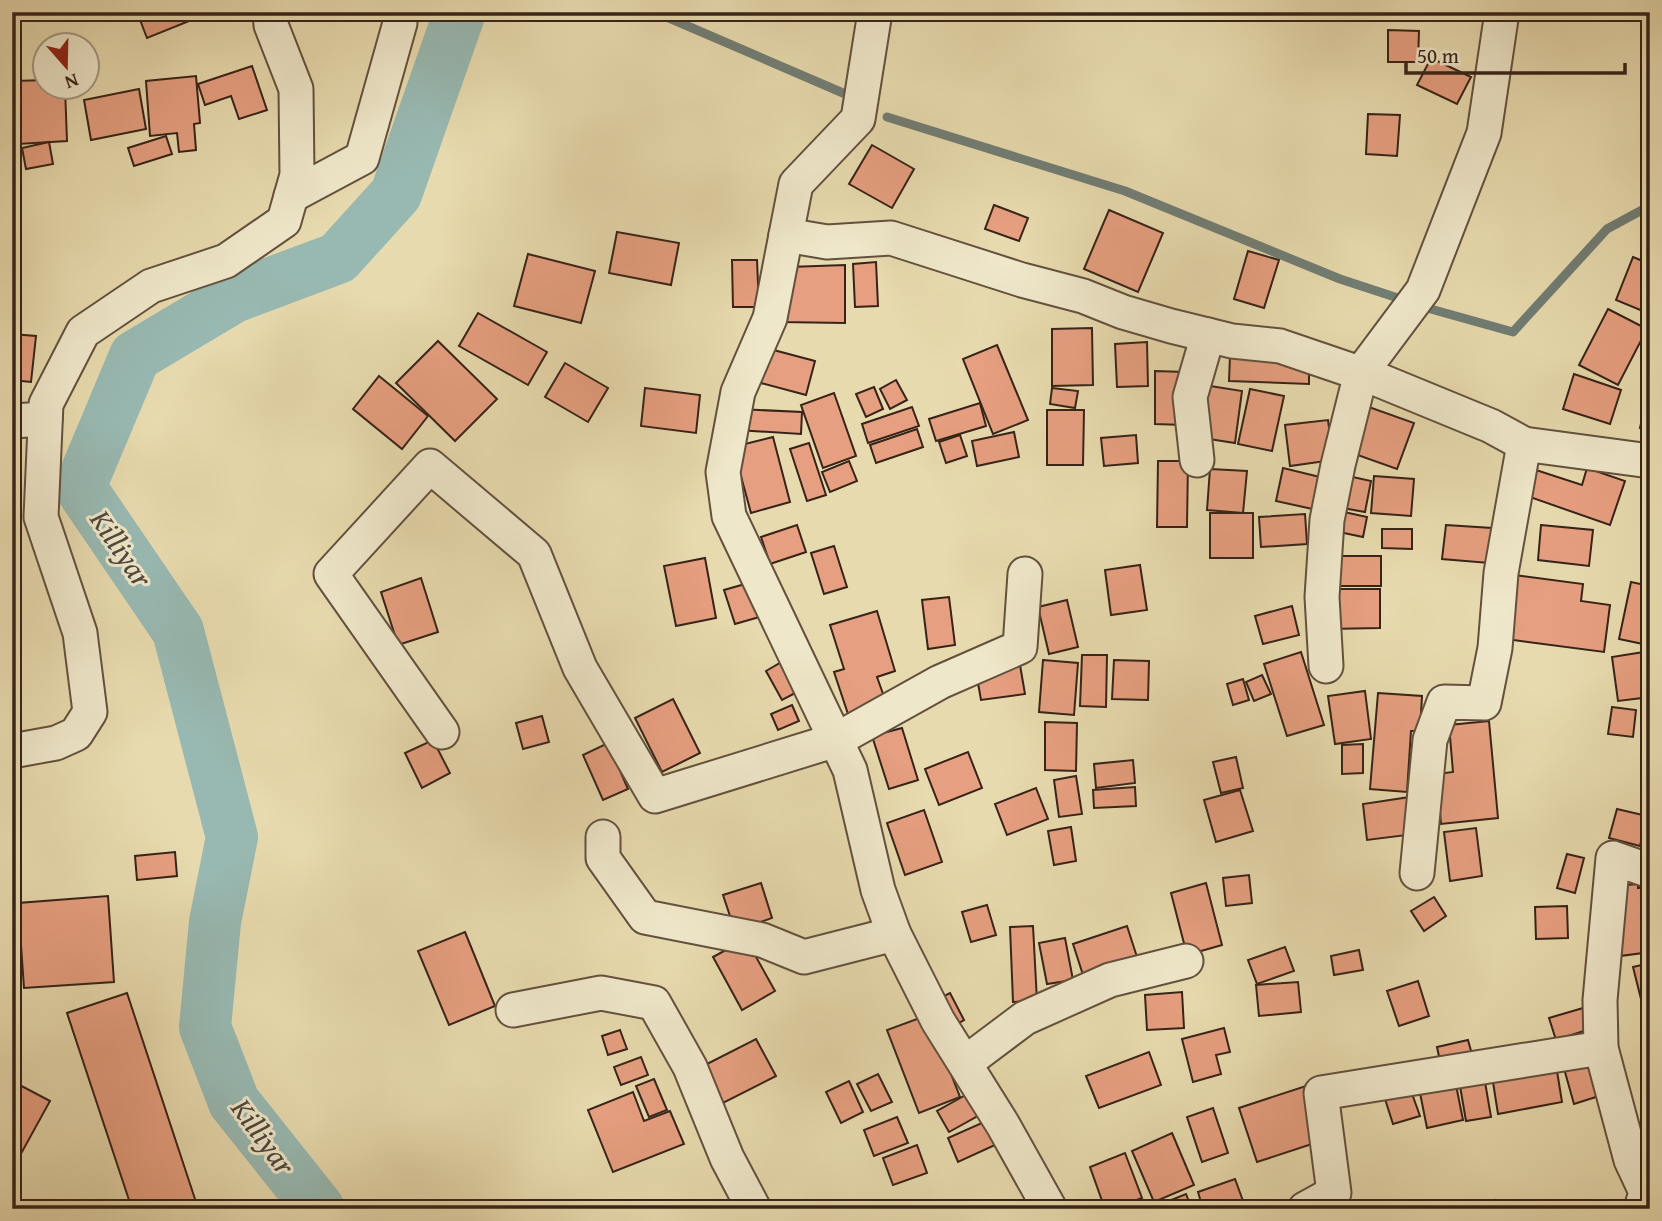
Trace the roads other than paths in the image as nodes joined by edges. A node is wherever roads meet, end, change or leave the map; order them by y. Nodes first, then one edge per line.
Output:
1 (270, 12) edge
2 (400, 12) edge
3 (875, 12) edge
4 (1502, 12) edge
5 (291, 196) junction
6 (786, 235) junction
7 (1208, 335) junction
8 (1361, 373) junction
9 (45, 419) junction
10 (12, 421) edge
11 (1524, 444) junction
12 (1197, 460) dead end
13 (1650, 461) edge
14 (1026, 574) dead end
15 (1326, 666) dead end
16 (442, 732) dead end
17 (836, 740) junction
18 (12, 751) edge
19 (603, 836) dead end
20 (1650, 872) edge
21 (1417, 873) dead end
22 (894, 934) junction
23 (1186, 961) dead end
24 (513, 1010) dead end
25 (1601, 1048) junction
26 (965, 1063) junction
27 (754, 1209) edge
28 (1050, 1209) edge
29 (1305, 1209) edge
30 (1641, 1209) edge

1 - 5 street
2 - 5 street
3 - 6 street
4 - 8 street
5 - 9 street
6 - 7 street
6 - 17 street
7 - 8 street
7 - 12 street
8 - 11 street
8 - 15 street
9 - 10 street
9 - 18 street
11 - 13 street
11 - 21 street
14 - 17 street
16 - 17 street
17 - 22 street
19 - 22 street
20 - 25 street
22 - 26 street
23 - 26 street
24 - 27 street
25 - 29 street
25 - 30 street
26 - 28 street

